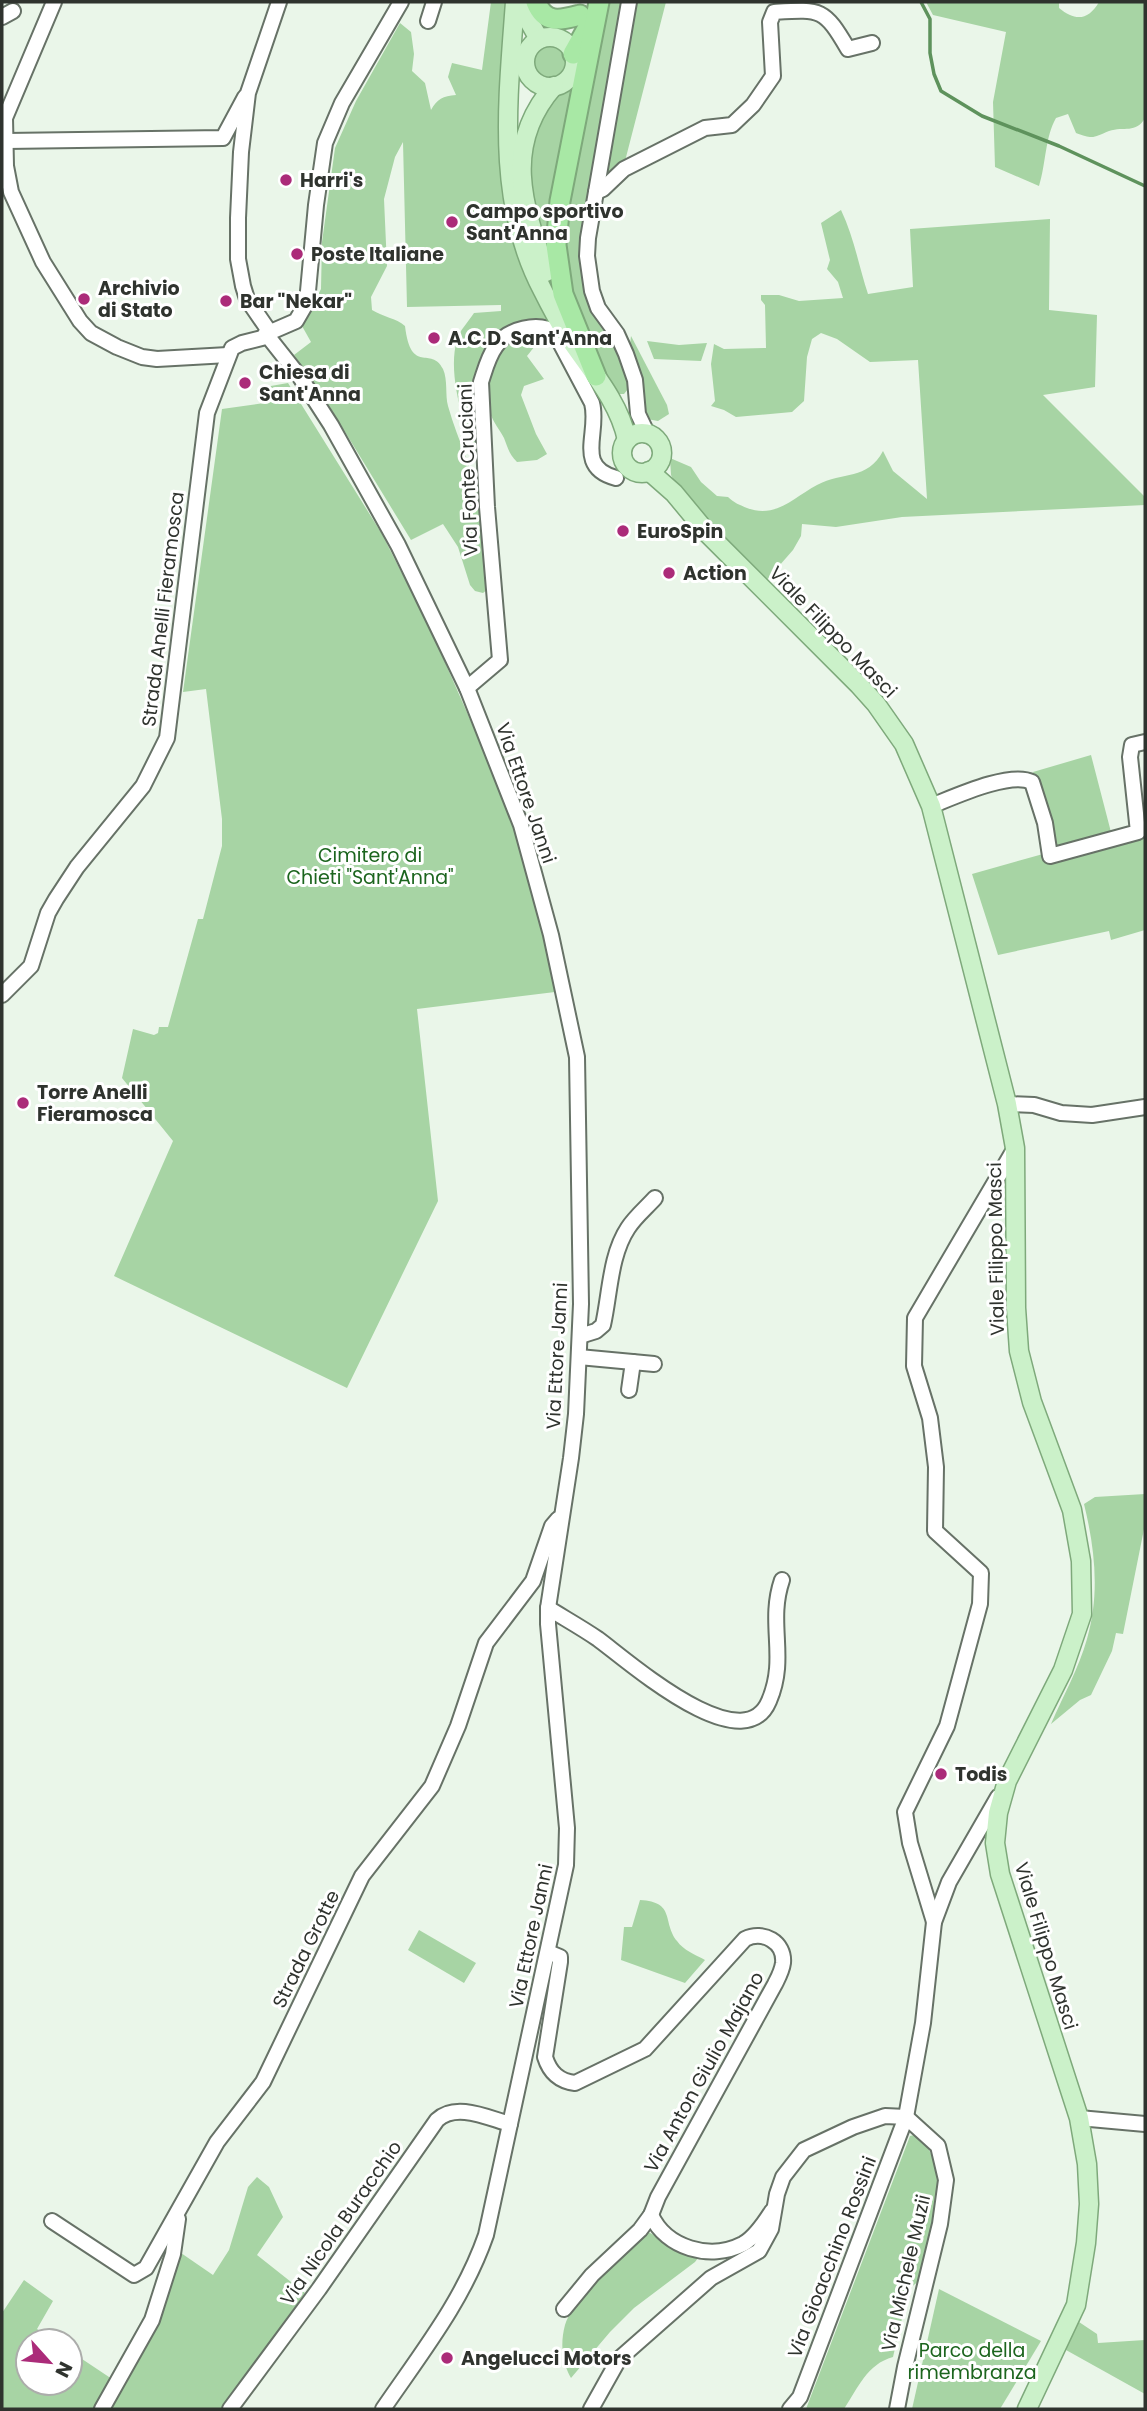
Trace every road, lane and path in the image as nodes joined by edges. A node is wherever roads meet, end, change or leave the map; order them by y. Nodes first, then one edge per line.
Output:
1 (54, 2) edge
2 (279, 2) edge
3 (401, 2) edge
4 (434, 2) edge
5 (528, 2) edge
6 (536, 2) edge
7 (599, 2) edge
8 (629, 2) edge
9 (514, 8) edge
10 (584, 8) edge
11 (428, 21) dead end
12 (541, 43) junction
13 (872, 43) dead end
14 (573, 54) junction
15 (528, 75) junction
16 (562, 82) junction
17 (247, 93) junction
18 (582, 95) junction
19 (508, 117) junction
20 (6, 141) junction
21 (596, 192) junction
22 (266, 334) junction
23 (230, 352) junction
24 (599, 382) junction
25 (636, 392) junction
26 (639, 436) junction
27 (655, 465) junction
28 (616, 478) dead end
29 (467, 688) junction
30 (1145, 742) edge
31 (931, 806) junction
32 (2, 995) edge
33 (1007, 1104) junction
34 (1145, 1107) edge
35 (1015, 1148) junction
36 (654, 1198) dead end
37 (580, 1336) junction
38 (579, 1357) junction
39 (633, 1362) junction
40 (654, 1364) dead end
41 (629, 1390) dead end
42 (562, 1516) junction
43 (782, 1580) dead end
44 (548, 1608) junction
45 (1007, 1780) junction
46 (934, 1922) junction
47 (548, 1952) junction
48 (906, 2117) junction
49 (1079, 2118) junction
50 (510, 2124) junction
51 (1145, 2124) edge
52 (776, 2203) junction
53 (179, 2210) junction
54 (651, 2215) junction
55 (52, 2221) dead end
56 (1079, 2279) junction
57 (564, 2309) dead end
58 (102, 2409) edge
59 (230, 2409) edge
60 (383, 2409) edge
61 (591, 2409) edge
62 (790, 2409) edge
63 (897, 2409) edge
64 (1014, 2409) edge
65 (1027, 2409) edge

1 - 20 street
2 - 17 street
3 - 22 street
4 - 11 street
5 - 12 main road
6 - 10 highway
7 - 14 highway
7 - 18 highway
8 - 21 street
9 - 12 main road
9 - 19 main road
10 - 12 highway
12 - 14 main road
12 - 15 main road
13 - 21 street
14 - 16 main road
15 - 16 main road
15 - 19 main road
16 - 18 highway
16 - 24 main road
17 - 20 street
17 - 22 street, Via Ettore Janni
18 - 24 highway
19 - 24 main road
20 - 23 street
21 - 25 street
22 - 23 street
22 - 29 street, Via Ettore Janni
23 - 32 street, Strada Anelli Fieramosca
24 - 25 street
24 - 26 main road
25 - 26 street
26 - 27 main road
26 - 27 main road
27 - 31 main road, Viale Filippo Masci
28 - 29 street, Via Fonte Cruciani
29 - 37 street, Via Ettore Janni
30 - 31 street
31 - 33 main road, Viale Filippo Masci
33 - 34 street
33 - 35 main road, Viale Filippo Masci
35 - 45 main road, Viale Filippo Masci
35 - 46 street
36 - 37 street
37 - 38 street, Via Ettore Janni
38 - 39 street
38 - 42 street, Via Ettore Janni
39 - 40 street
39 - 41 street
42 - 44 street, Via Ettore Janni
42 - 53 street, Strada Grotte
43 - 44 street
44 - 47 street, Via Ettore Janni
45 - 46 street
45 - 49 main road, Viale Filippo Masci
46 - 48 street, Via Gioacchino Rossini
47 - 50 street, Via Ettore Janni
47 - 54 street, Via Anton Giulio Majano
48 - 52 street
48 - 62 street, Via Gioacchino Rossini
48 - 63 street, Via Michele Muzii
49 - 51 street
49 - 56 main road, Viale Filippo Masci
50 - 59 street, Via Nicola Buracchio
50 - 60 street, Via Ettore Janni
52 - 54 street
52 - 61 street
53 - 55 street
53 - 58 street, Strada Grotte
54 - 57 street, Via Anton Giulio Majano
56 - 64 main road, Viale Filippo Masci
56 - 65 main road, Viale Filippo Masci

